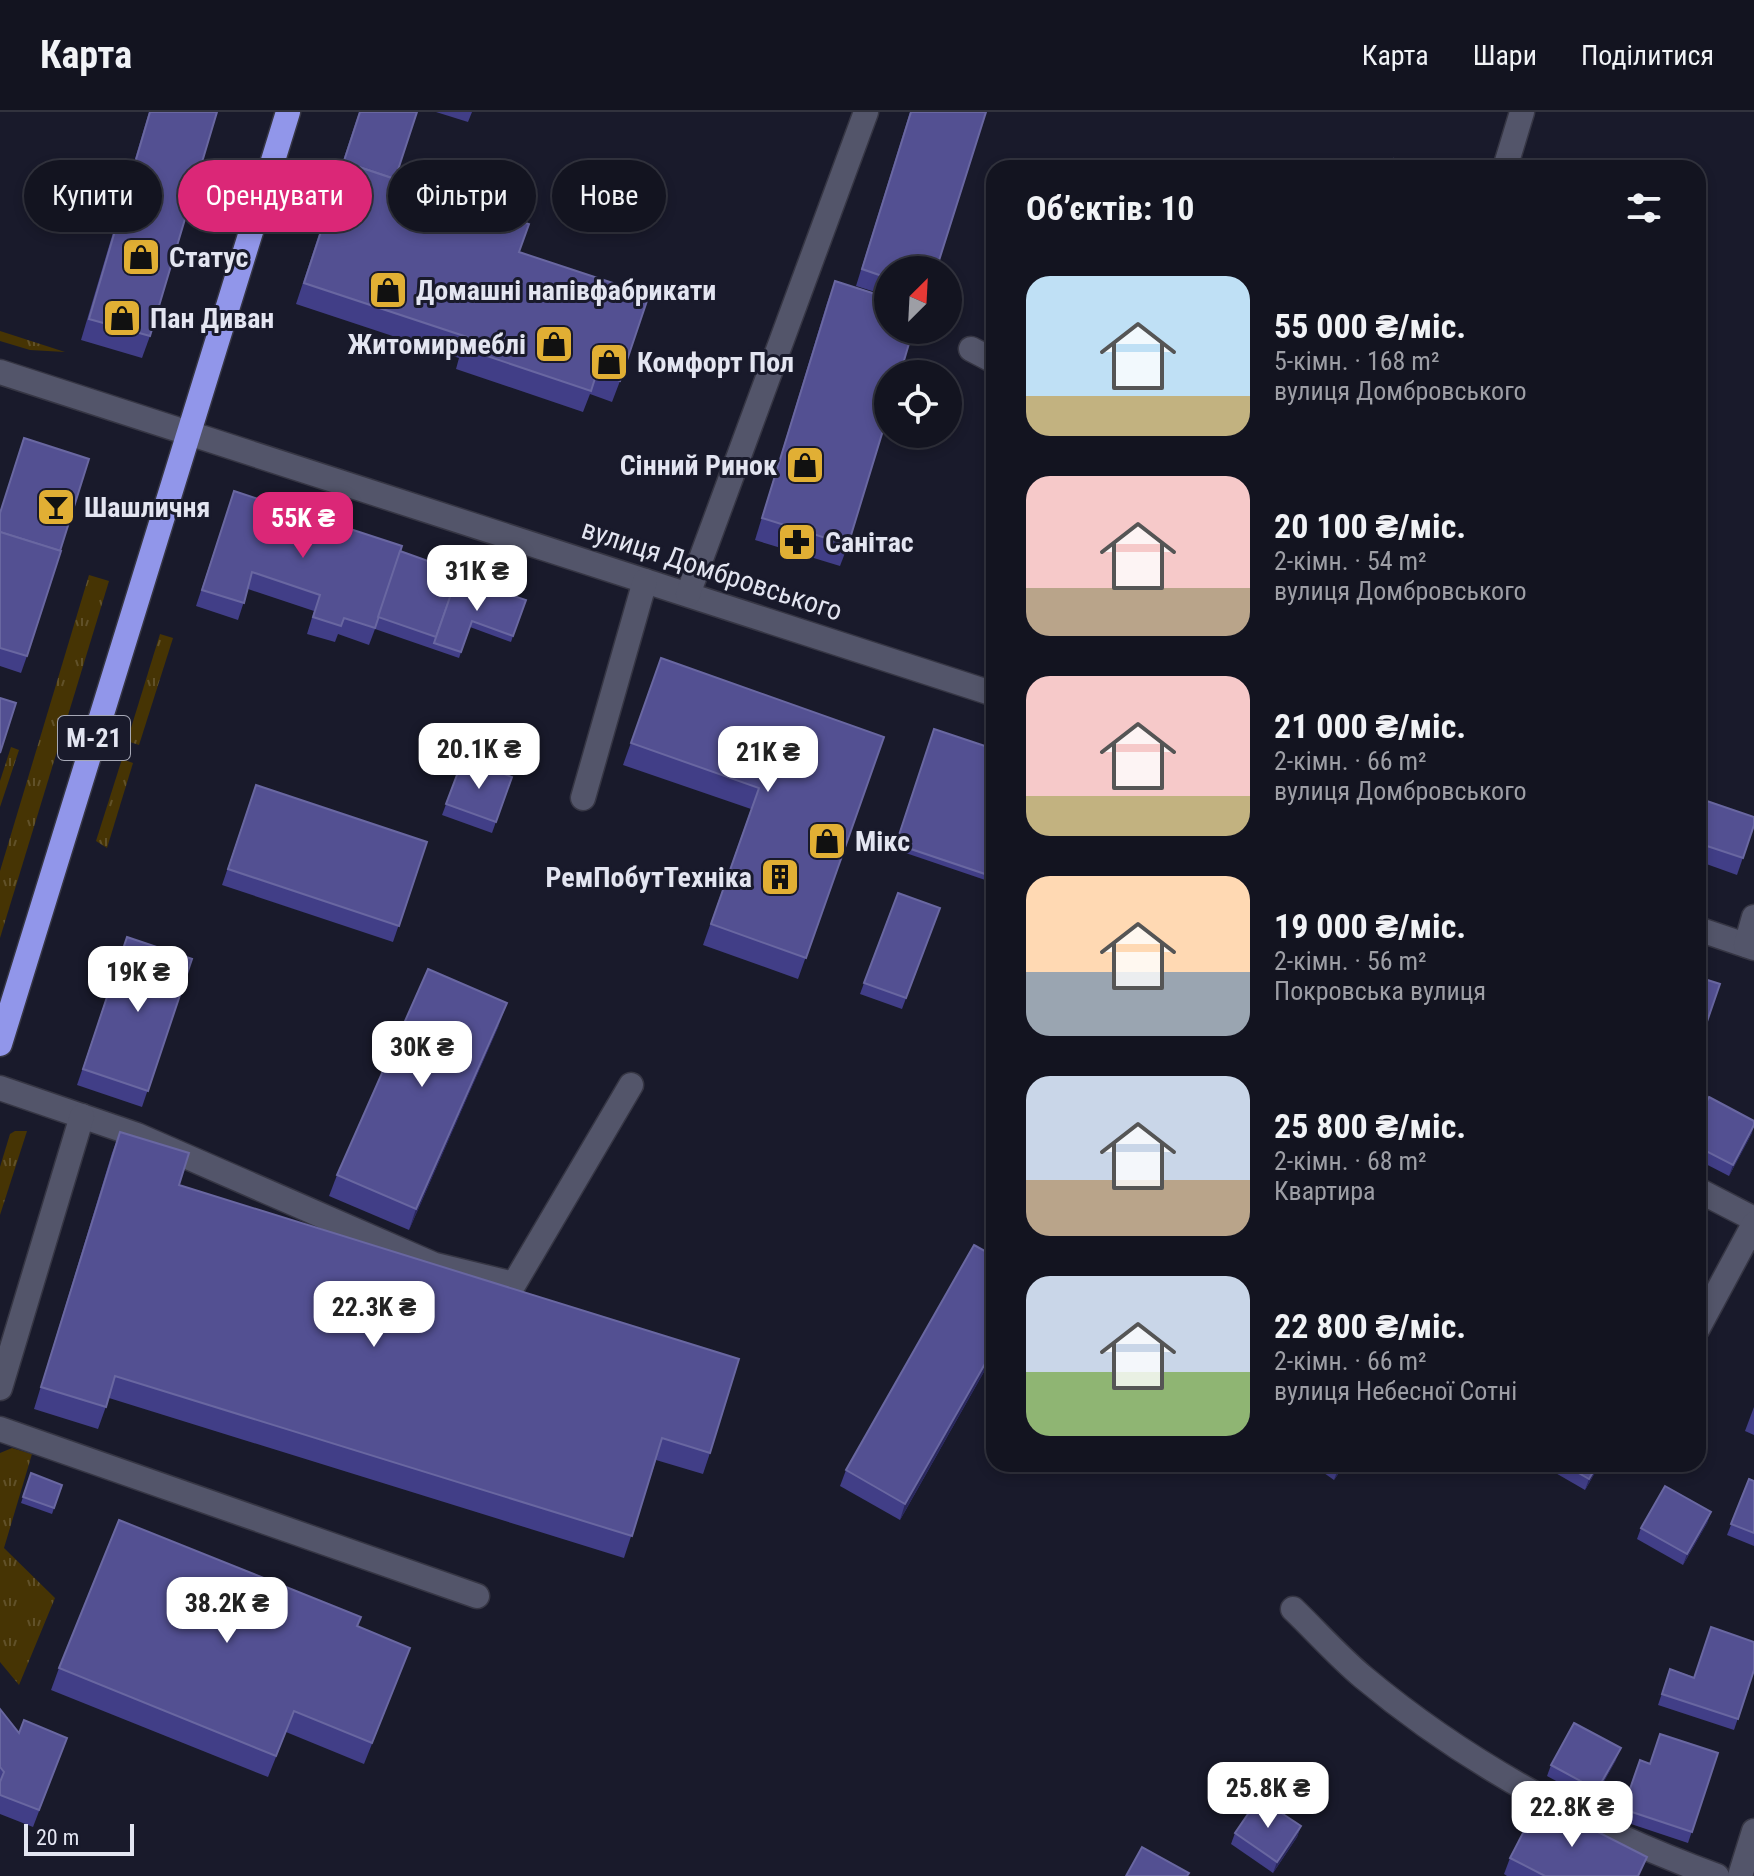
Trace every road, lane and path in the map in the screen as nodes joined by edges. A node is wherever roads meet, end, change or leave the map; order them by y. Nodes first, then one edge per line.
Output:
1 (288, 112) edge
2 (866, 112) edge
3 (1522, 112) edge
4 (1507, 160) edge
5 (971, 349) dead end
6 (986, 357) edge
7 (0, 372) edge
8 (189, 432) junction
9 (645, 581) junction
10 (688, 594) junction
11 (986, 691) edge
12 (583, 798) dead end
13 (1754, 917) edge
14 (1706, 932) edge
15 (1750, 947) edge
16 (0, 1044) edge
17 (631, 1085) dead end
18 (0, 1088) edge
19 (82, 1116) junction
20 (1706, 1194) edge
21 (1754, 1221) edge
22 (1706, 1313) edge
23 (0, 1388) edge
24 (0, 1429) edge
25 (477, 1596) dead end
26 (1293, 1609) dead end
27 (1754, 1831) edge
28 (1717, 1876) edge
29 (1740, 1876) edge

1 - 8 highway, М-21
2 - 10 street
3 - 4 street
5 - 6 street
7 - 8 street, вулиця Домбровського
8 - 9 street, вулиця Домбровського
8 - 16 highway, М-21
9 - 10 street, вулиця Домбровського
9 - 12 street
10 - 11 street, вулиця Домбровського
13 - 15 street
14 - 15 street
17 - 19 street
18 - 19 street
19 - 23 street
20 - 21 street
21 - 22 street
24 - 25 street
26 - 28 street
27 - 29 street

